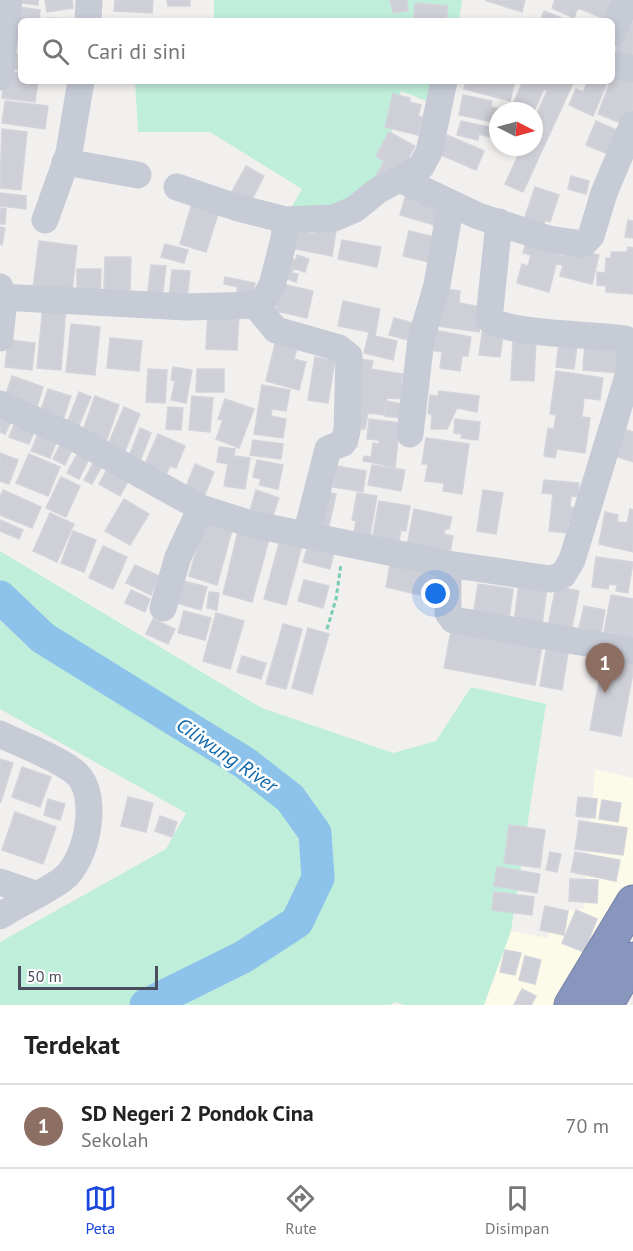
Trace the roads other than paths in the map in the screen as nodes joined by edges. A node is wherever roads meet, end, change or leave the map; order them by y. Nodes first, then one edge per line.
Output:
1 (9, 0) edge
2 (89, 0) edge
3 (626, 0) edge
4 (88, 18) edge
5 (615, 27) edge
6 (615, 66) edge
7 (633, 69) edge
8 (0, 77) edge
9 (80, 84) edge
10 (443, 84) edge
11 (633, 124) edge
12 (65, 162) junction
13 (138, 175) dead end
14 (400, 179) junction
15 (177, 187) dead end
16 (451, 203) junction
17 (45, 220) dead end
18 (286, 220) junction
19 (499, 222) junction
20 (1, 294) edge
21 (255, 305) junction
22 (0, 339) edge
23 (631, 373) edge
24 (0, 404) edge
25 (410, 434) dead end
26 (201, 508) junction
27 (306, 535) junction
28 (448, 564) junction
29 (163, 608) dead end
30 (633, 651) edge
31 (0, 734) edge
32 (0, 882) edge
33 (35, 894) junction
34 (633, 902) edge
35 (0, 916) edge
36 (633, 959) edge
37 (571, 1005) edge
38 (606, 1005) edge

1 - 8 street
2 - 4 street
3 - 5 street
6 - 7 street
9 - 12 street
10 - 14 street
11 - 19 street
12 - 13 street
12 - 17 street
14 - 16 street
14 - 18 street
15 - 18 street
16 - 19 street
16 - 25 street
18 - 21 street
19 - 23 street
20 - 21 street
20 - 22 street
21 - 27 street
23 - 28 street
24 - 26 street
26 - 27 street
26 - 29 street
27 - 28 street
28 - 30 street
31 - 33 street
32 - 33 street
33 - 35 street
34 - 37 highway
36 - 38 highway

